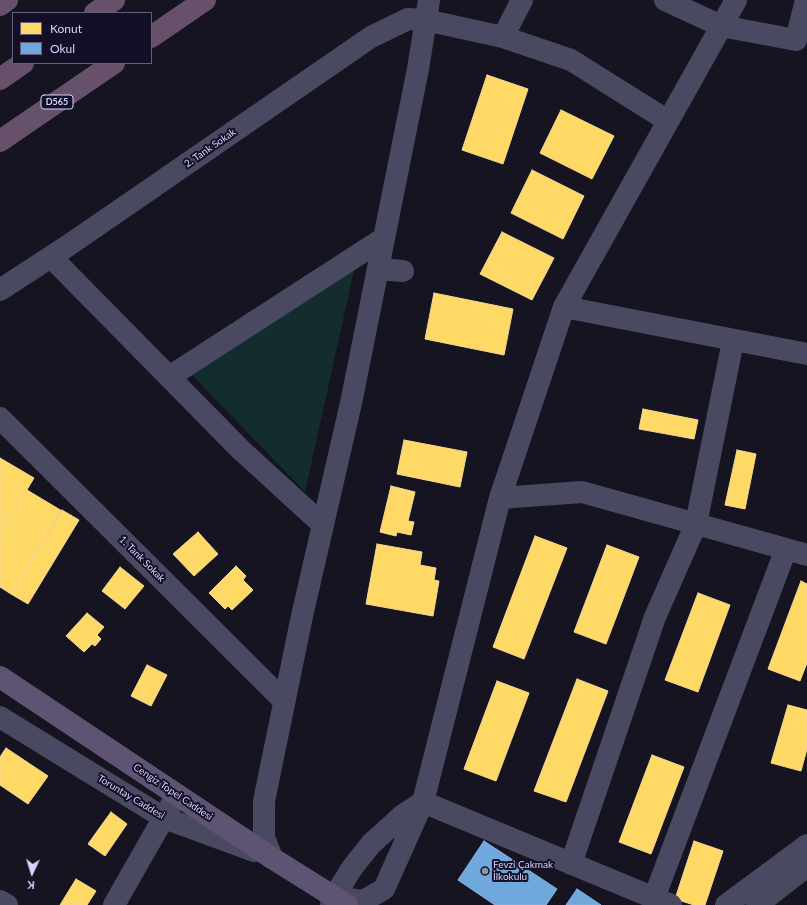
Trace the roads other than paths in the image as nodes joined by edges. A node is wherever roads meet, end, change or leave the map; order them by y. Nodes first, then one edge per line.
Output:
1 (7, 0) edge
2 (114, 0) edge
3 (206, 0) edge
4 (522, 0) edge
5 (664, 0) edge
6 (736, 0) edge
7 (806, 0) edge
8 (0, 5) edge
9 (427, 10) edge
10 (96, 12) edge
11 (721, 26) junction
12 (152, 37) edge
13 (503, 37) junction
14 (22, 64) edge
15 (113, 64) edge
16 (0, 79) edge
17 (668, 121) junction
18 (0, 141) edge
19 (384, 238) junction
20 (51, 257) junction
21 (378, 269) junction
22 (403, 270) dead end
23 (0, 290) edge
24 (564, 308) junction
25 (733, 341) junction
26 (807, 354) edge
27 (169, 377) junction
28 (0, 418) edge
29 (500, 498) junction
30 (696, 524) junction
31 (323, 525) junction
32 (786, 549) junction
33 (807, 555) edge
34 (0, 677) edge
35 (284, 701) junction
36 (0, 716) edge
37 (177, 795) junction
38 (423, 802) junction
39 (164, 818) junction
40 (807, 845) edge
41 (272, 858) junction
42 (571, 864) junction
43 (807, 866) edge
44 (0, 901) edge
45 (662, 901) edge
46 (337, 902) edge
47 (7, 905) edge
48 (114, 905) edge
49 (726, 905) edge
50 (757, 905) edge

1 - 8 highway
2 - 10 highway
3 - 12 highway
4 - 13 street
5 - 11 street
6 - 11 street
7 - 11 street
9 - 13 street, 2. Tank Sokak
9 - 19 street
9 - 20 street, 2. Tank Sokak
11 - 17 street
13 - 17 street, 2. Tank Sokak
14 - 16 highway
15 - 18 highway, D565
17 - 24 street
19 - 21 street
19 - 27 street
20 - 23 street, 2. Tank Sokak
20 - 27 street
21 - 22 street
21 - 31 street
24 - 25 street
24 - 29 street
25 - 26 street
25 - 30 street
27 - 31 street
28 - 35 street, 1. Tank Sokak
29 - 30 street
29 - 38 street
30 - 32 street
30 - 42 street
31 - 35 street
32 - 33 street
32 - 45 street
34 - 37 main road, Cengiz Topel Caddesi
35 - 41 street
36 - 39 street, Toruntay Caddesi
37 - 39 street
37 - 41 main road, Cengiz Topel Caddesi
38 - 42 street
38 - 46 street
38 - 46 street
39 - 41 street, Toruntay Caddesi
39 - 48 street
40 - 49 street
41 - 46 main road, Cengiz Topel Caddesi
42 - 45 street
43 - 50 street
44 - 47 street

